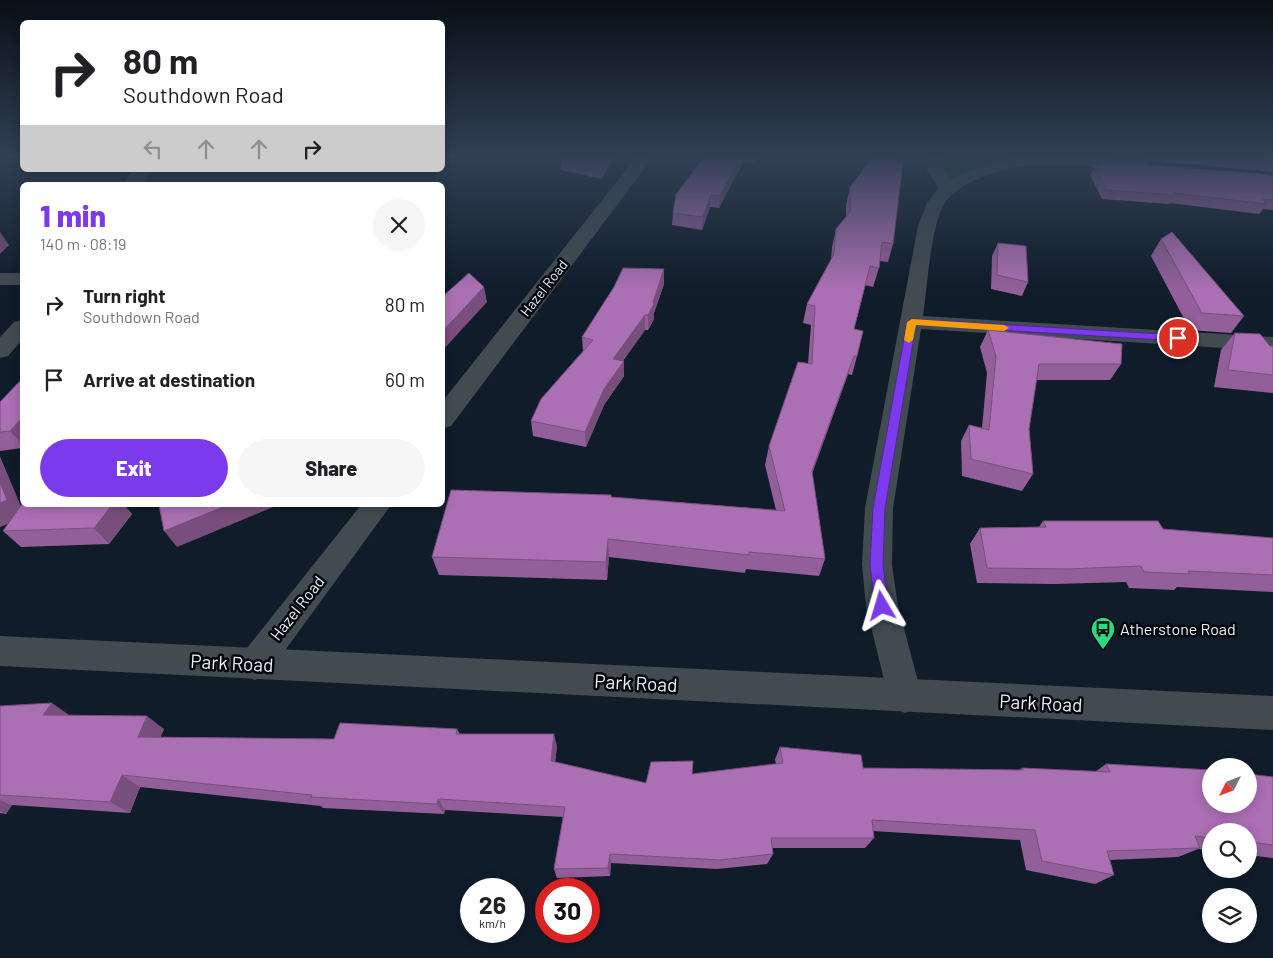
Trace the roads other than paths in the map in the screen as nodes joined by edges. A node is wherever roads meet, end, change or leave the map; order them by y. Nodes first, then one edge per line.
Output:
1 (611, 201) edge
2 (938, 201) edge
3 (20, 278) edge
4 (0, 279) edge
5 (912, 322) junction
6 (20, 328) edge
7 (1273, 344) edge
8 (0, 351) edge
9 (445, 416) edge
10 (375, 507) edge
11 (0, 651) edge
12 (255, 664) junction
13 (906, 696) junction
14 (1273, 713) edge

1 - 9 street, Hazel Road
2 - 5 street
3 - 4 street
5 - 7 street
5 - 13 street
6 - 8 street
10 - 12 street, Hazel Road
11 - 12 street, Park Road
12 - 13 street, Park Road
13 - 14 street, Park Road

